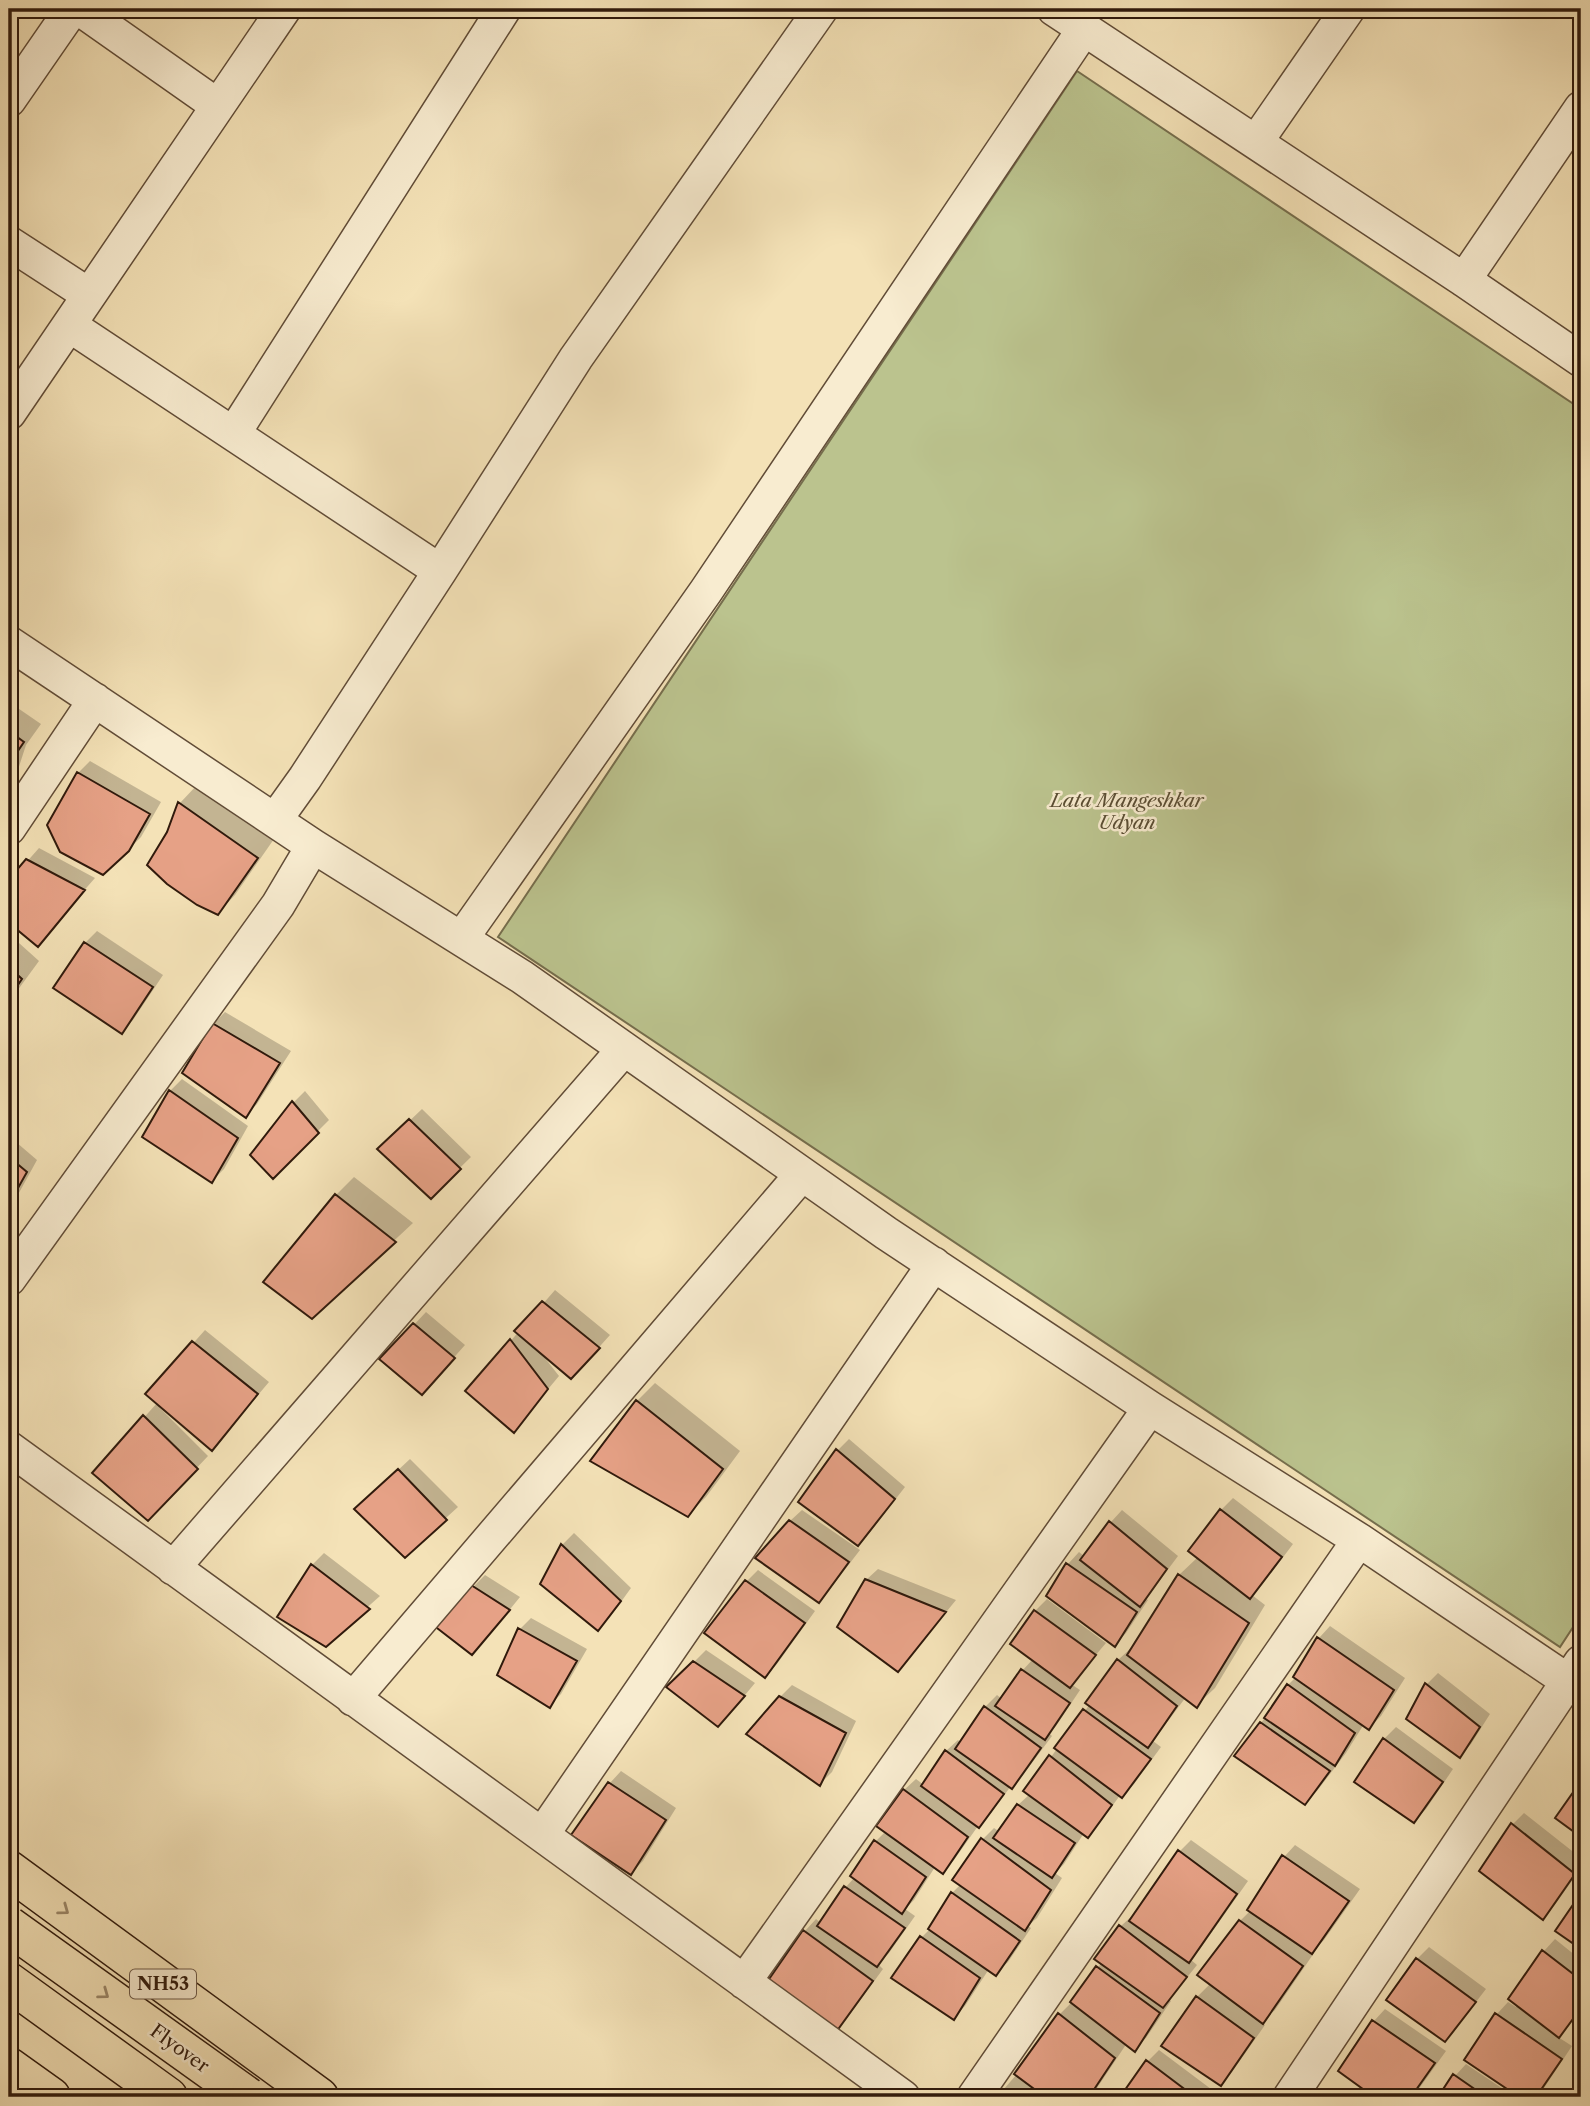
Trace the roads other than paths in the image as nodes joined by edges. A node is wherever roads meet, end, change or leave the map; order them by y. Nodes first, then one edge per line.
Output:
1 (72, 9) edge
2 (80, 9) edge
3 (284, 9) edge
4 (505, 9) edge
5 (821, 9) edge
6 (1055, 9) edge
7 (1348, 9) edge
8 (1084, 29) junction
9 (9, 100) edge
10 (218, 106) junction
11 (1581, 108) edge
12 (1256, 142) junction
13 (9, 243) edge
14 (1464, 280) junction
15 (89, 295) junction
16 (69, 325) junction
17 (1581, 360) edge
18 (9, 413) edge
19 (234, 433) junction
20 (440, 571) junction
21 (9, 643) edge
22 (95, 700) junction
23 (275, 820) junction
24 (9, 828) edge
25 (313, 846) junction
26 (462, 938) junction
27 (624, 1049) junction
28 (802, 1174) junction
29 (934, 1264) junction
30 (9, 1279) edge
31 (1150, 1408) junction
32 (9, 1448) edge
33 (1359, 1539) junction
34 (173, 1568) junction
35 (1577, 1677) edge
36 (353, 1699) junction
37 (542, 1835) junction
38 (9, 1870) edge
39 (9, 1926) edge
40 (9, 1982) edge
41 (744, 1982) junction
42 (266, 2060) junction
43 (9, 2067) edge
44 (51, 2097) edge
45 (168, 2097) edge
46 (248, 2097) edge
47 (319, 2097) edge
48 (904, 2097) edge
49 (974, 2097) edge
50 (1290, 2097) edge

1 - 9 street
2 - 10 street
3 - 10 street
4 - 19 street
5 - 20 street
6 - 8 street
7 - 12 street
8 - 12 street
8 - 26 street
10 - 15 street
11 - 14 street
12 - 14 street
13 - 15 street
14 - 17 street
15 - 16 street
16 - 18 street
16 - 19 street
19 - 20 street
20 - 23 street
21 - 22 street
22 - 23 street
22 - 24 street
23 - 25 street
25 - 26 street
25 - 30 street
26 - 27 street
27 - 28 street
27 - 34 street
28 - 29 street
28 - 36 street
29 - 31 street
29 - 37 street
31 - 33 street
31 - 41 street
32 - 34 street
33 - 35 street
33 - 49 street
34 - 36 street
35 - 50 street
36 - 37 street
37 - 41 street
38 -> 42 main road, NH53
39 -> 46 main road, Flyover / NH53, bridge
40 - 45 main road
41 - 48 street
42 - 46 street
42 - 47 main road, NH53
43 - 44 main road

